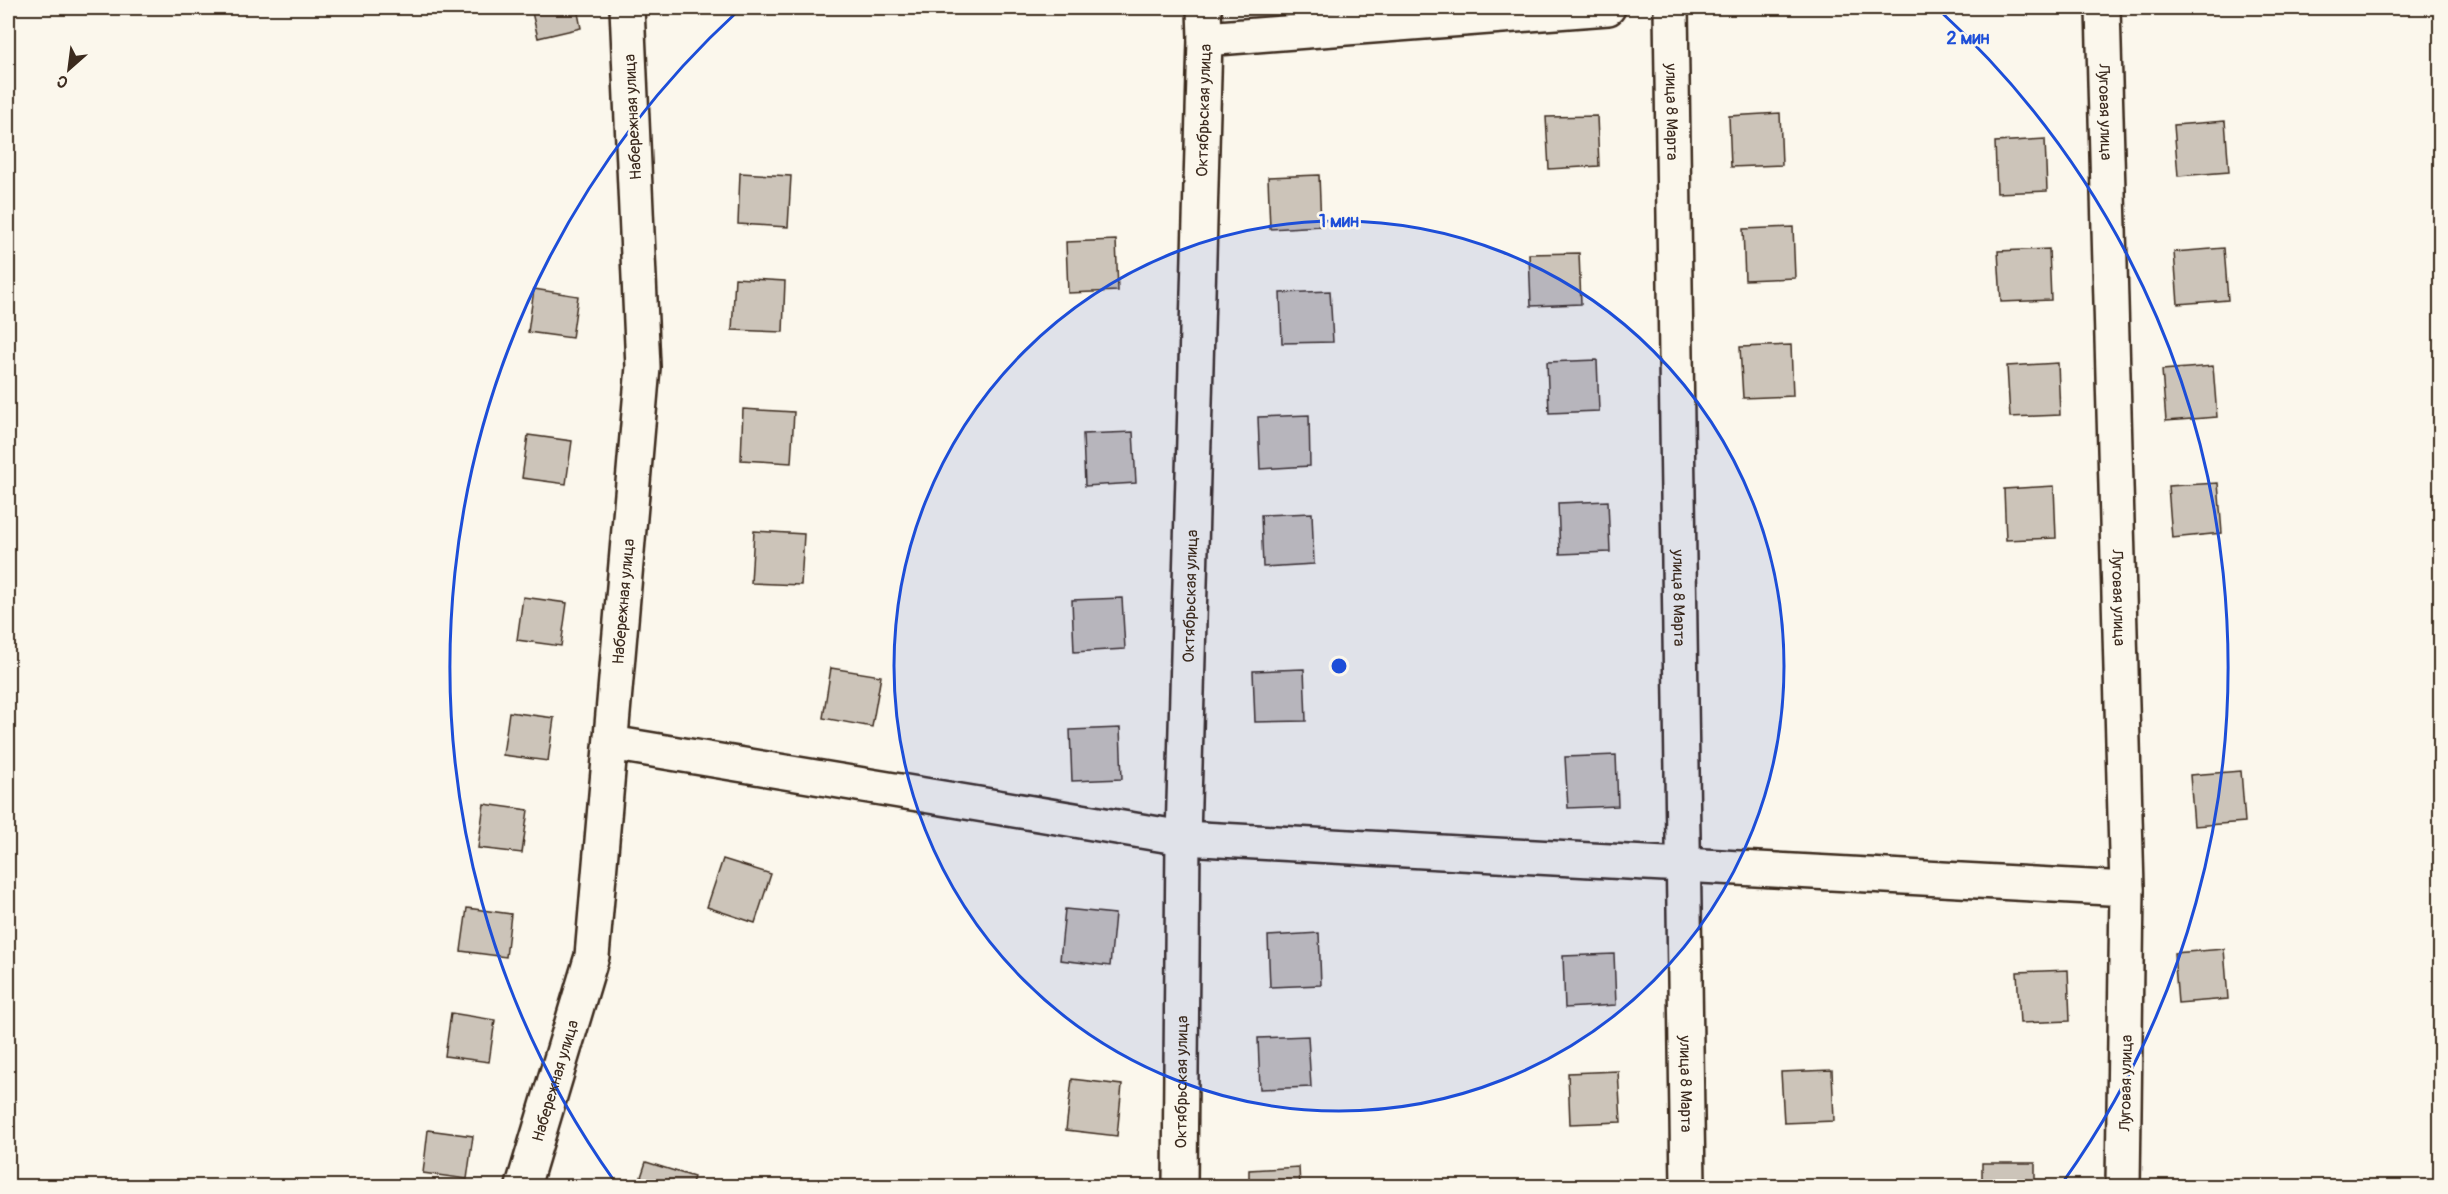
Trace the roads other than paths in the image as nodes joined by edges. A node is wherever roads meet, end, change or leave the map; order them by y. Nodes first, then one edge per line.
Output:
1 (627, 8) edge
2 (1608, 8) edge
3 (1671, 8) edge
4 (2103, 8) edge
5 (1204, 23) edge
6 (611, 743) junction
7 (1183, 838) junction
8 (1684, 863) junction
9 (2127, 889) junction
10 (523, 1186) edge
11 (1180, 1186) edge
12 (1689, 1186) edge
13 (2123, 1186) edge

1 - 6 street, Набережная улица
2 - 5 street
3 - 8 street, улица 8 Марта
4 - 9 street, Луговая улица
5 - 7 street, Октябрьская улица
6 - 7 street
6 - 10 street, Набережная улица
7 - 8 street
7 - 11 street, Октябрьская улица
8 - 9 street
8 - 12 street, улица 8 Марта
9 - 13 street, Луговая улица

